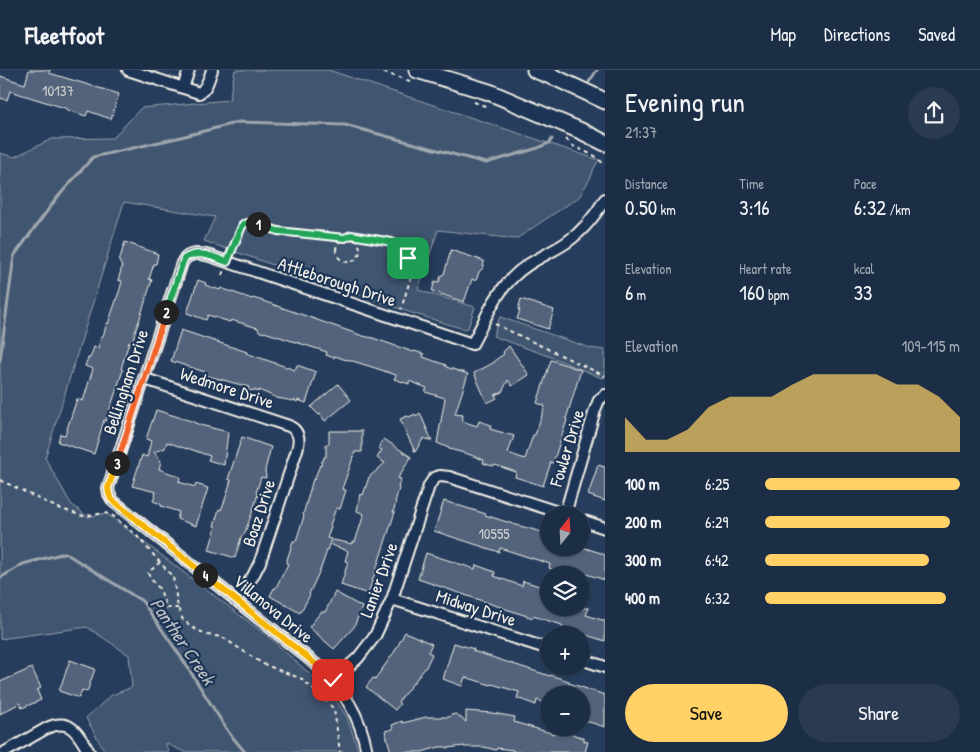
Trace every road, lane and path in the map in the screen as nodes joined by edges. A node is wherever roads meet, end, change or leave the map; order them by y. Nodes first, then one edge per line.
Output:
1 (128, 70) edge
2 (189, 70) edge
3 (212, 70) edge
4 (376, 70) edge
5 (535, 70) edge
6 (415, 76) edge
7 (183, 88) junction
8 (469, 100) dead end
9 (605, 101) edge
10 (488, 106) dead end
11 (561, 135) dead end
12 (605, 143) edge
13 (605, 165) edge
14 (605, 199) edge
15 (345, 238) junction
16 (191, 255) joint
17 (227, 262) junction
18 (222, 275) dead end
19 (397, 319) junction
20 (495, 324) dead end
21 (605, 376) edge
22 (145, 379) junction
23 (605, 394) edge
24 (297, 432) joint
25 (0, 480) edge
26 (109, 494) joint
27 (568, 506) edge
28 (540, 507) edge
29 (590, 523) edge
30 (605, 528) edge
31 (160, 562) junction
32 (392, 599) junction
33 (235, 600) junction
34 (178, 608) junction
35 (540, 646) edge
36 (590, 662) edge
37 (605, 667) edge
38 (333, 680) junction
39 (5, 752) edge
40 (89, 752) edge
41 (340, 752) edge
42 (367, 752) edge

1 - 7 street
2 - 7 street
3 - 7 street
4 - 6 path
5 - 9 main road
6 - 12 main road
8 - 10 path
11 - 13 path
14 - 19 street, Attleborough Drive
15 - 15 path
15 - 17 path
15 - 19 path
16 - 17 street, Attleborough Drive
16 - 22 street, Bellingham Drive
17 - 18 path
17 - 19 street, Attleborough Drive
20 - 21 path
22 - 24 street, Wedmore Drive
22 - 26 street, Bellingham Drive
23 - 27 street, Fowler Drive
24 - 33 street, Boaz Drive
25 - 31 path
26 - 33 street, Villanova Drive
28 - 32 street, Lanier Drive
29 - 30 street
31 - 34 path
31 - 34 path
32 - 35 street, Midway Drive
32 - 38 street, Lanier Drive
33 - 38 street, Villanova Drive
34 - 41 path
36 - 37 street
38 - 42 street, Villanova Drive
39 - 40 street

